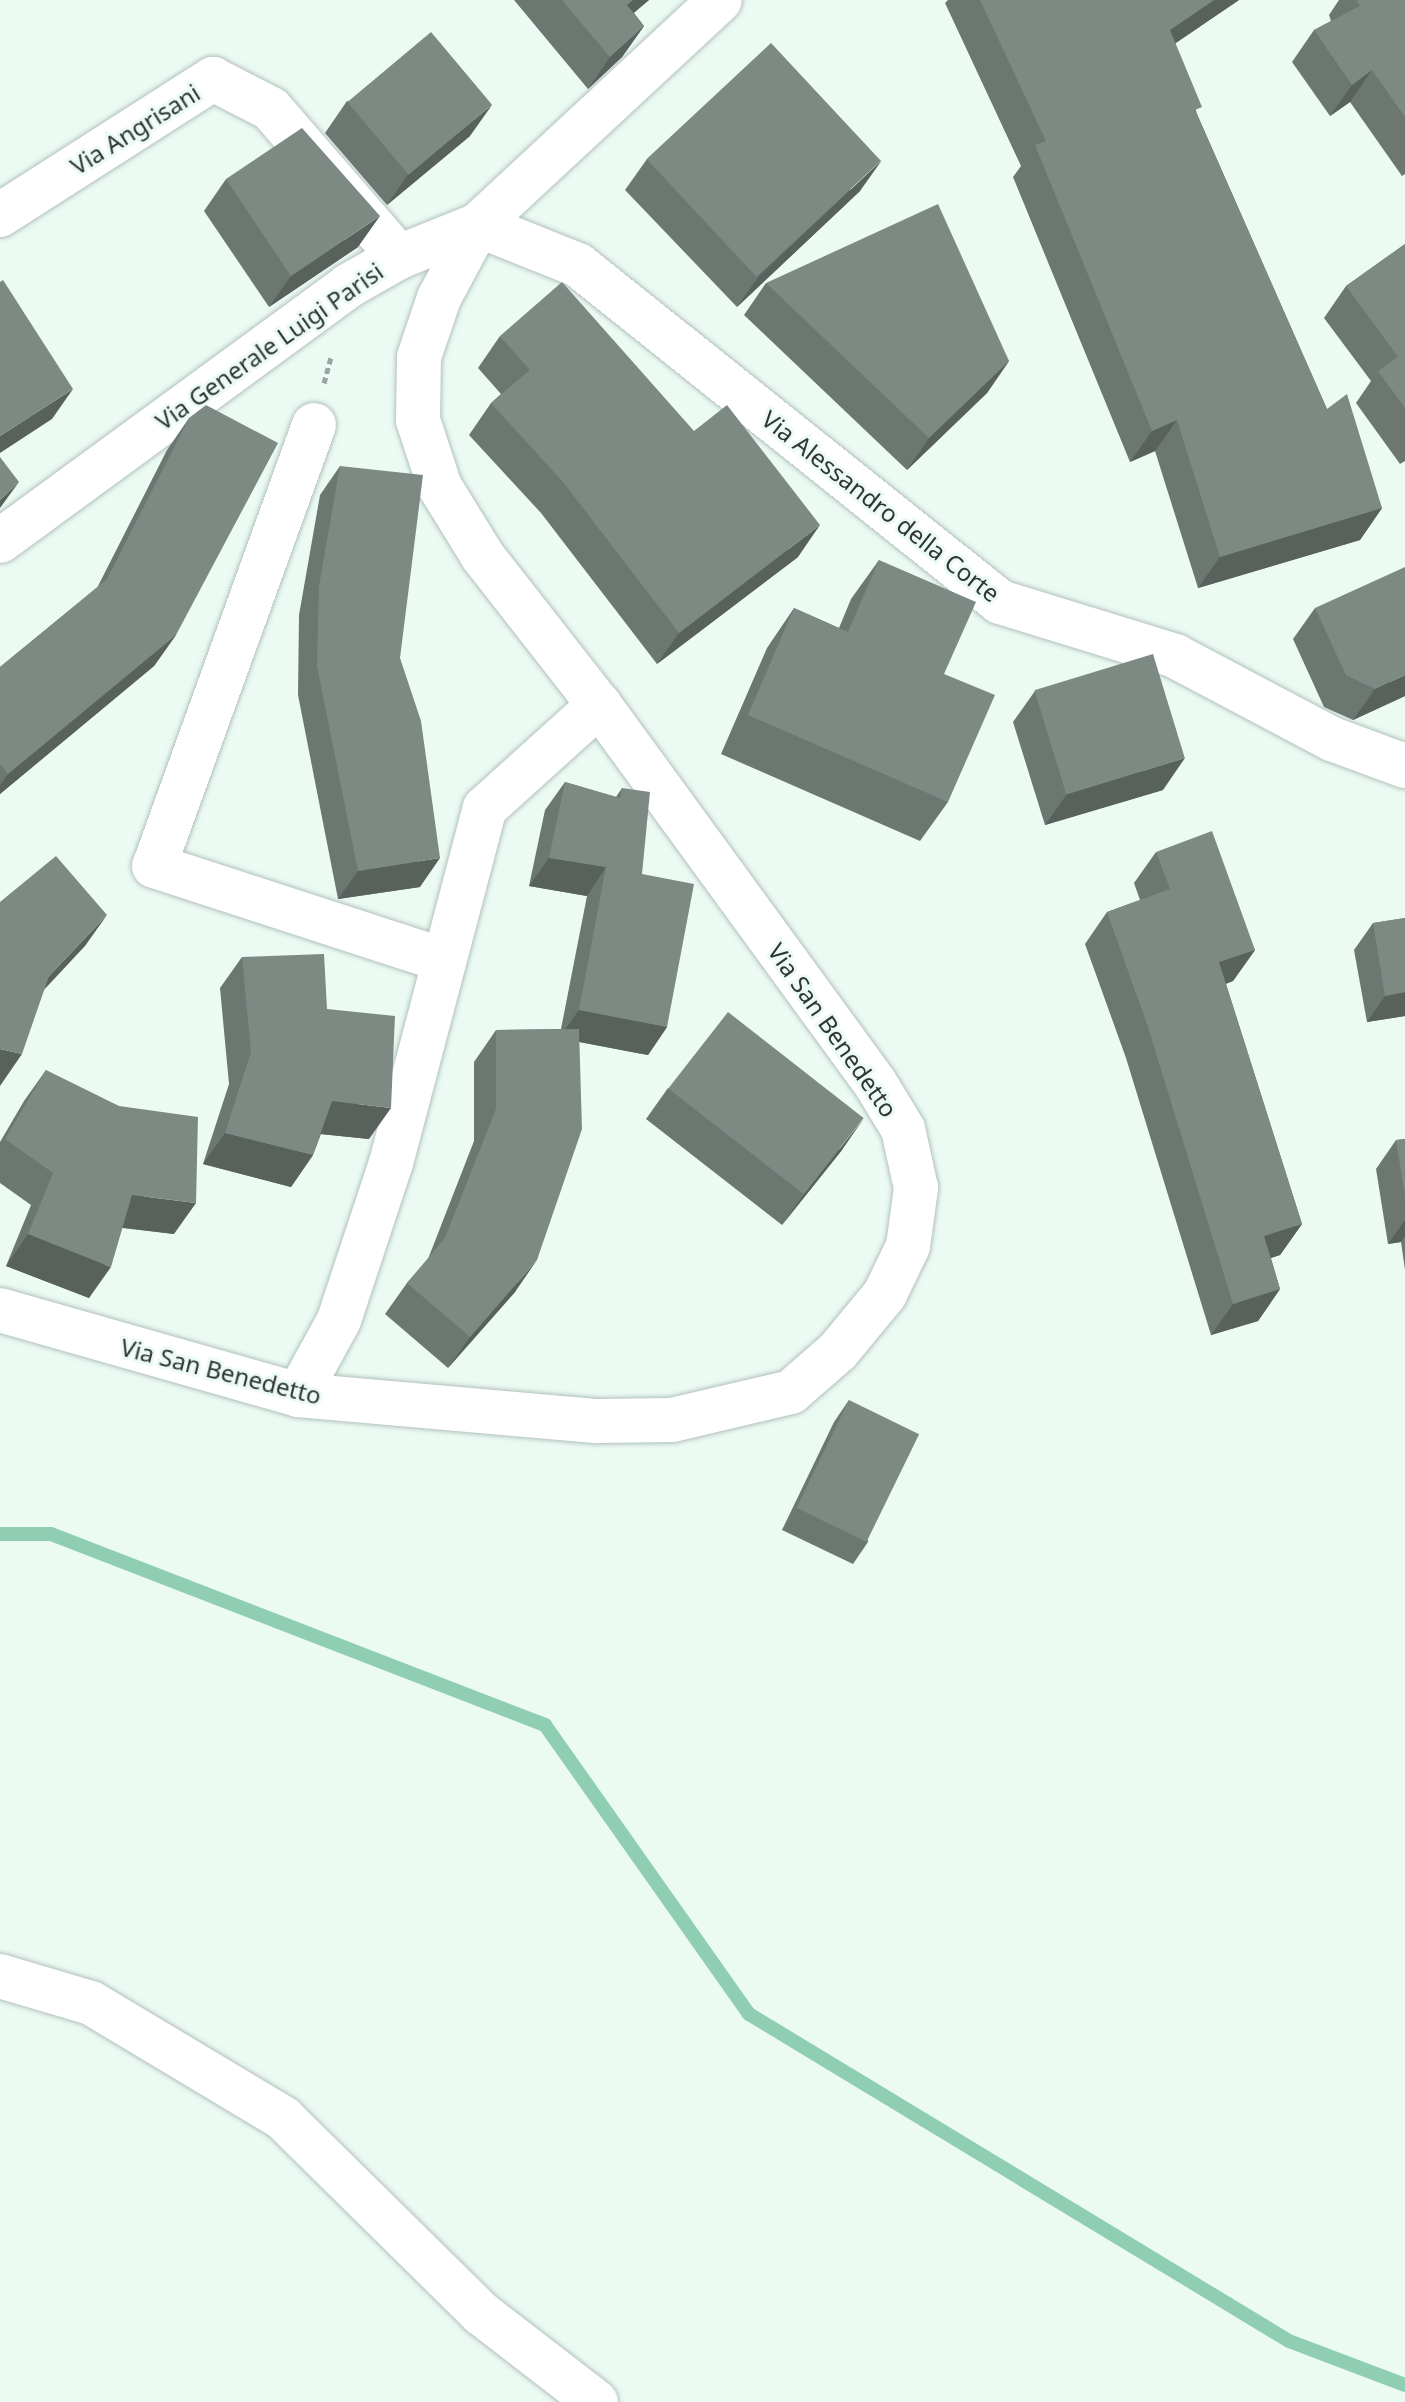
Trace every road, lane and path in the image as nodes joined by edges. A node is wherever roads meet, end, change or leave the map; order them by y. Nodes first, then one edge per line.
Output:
1 (720, 0) edge
2 (0, 215) edge
3 (478, 225) junction
4 (399, 257) junction
5 (314, 425) dead end
6 (0, 541) edge
7 (599, 705) junction
8 (1405, 766) edge
9 (444, 960) junction
10 (0, 1310) edge
11 (298, 1395) junction
12 (0, 1976) edge
13 (596, 2402) edge

1 - 3 street, Via Generale Luigi Parisi
2 - 4 street, Via Angrisani
3 - 4 street, Via Generale Luigi Parisi
3 - 7 street, Via San Benedetto
3 - 8 street, Via Alessandro della Corte
4 - 6 street, Via Generale Luigi Parisi
5 - 9 street
7 - 9 street
7 - 11 street, Via San Benedetto
9 - 11 street
10 - 11 street, Via San Benedetto
12 - 13 street

